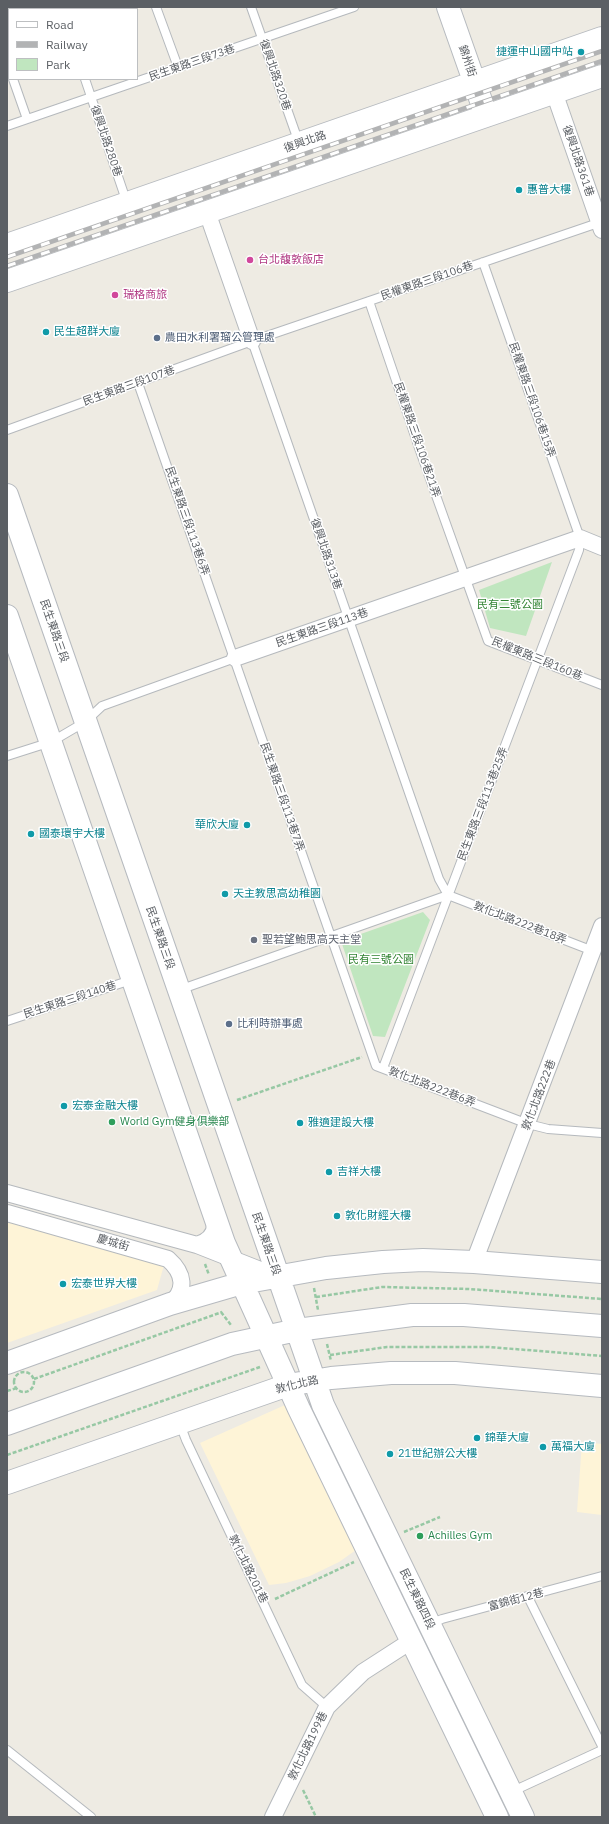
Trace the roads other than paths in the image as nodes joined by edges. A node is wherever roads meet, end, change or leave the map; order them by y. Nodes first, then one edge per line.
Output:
1 (156, 7) edge
2 (251, 7) edge
3 (448, 7) edge
4 (348, 8) edge
5 (262, 38) junction
6 (602, 38) edge
7 (178, 68) junction
8 (602, 76) edge
9 (13, 80) edge
10 (85, 80) edge
11 (475, 83) junction
12 (554, 92) junction
13 (91, 97) junction
14 (486, 115) junction
15 (27, 119) junction
16 (7, 126) edge
17 (299, 144) junction
18 (128, 203) junction
19 (207, 212) junction
20 (601, 225) edge
21 (7, 245) edge
22 (483, 262) junction
23 (7, 281) edge
24 (369, 301) junction
25 (252, 341) junction
26 (138, 383) junction
27 (7, 430) edge
28 (7, 495) edge
29 (580, 538) junction
30 (602, 547) edge
31 (466, 578) junction
32 (7, 616) edge
33 (349, 619) junction
34 (235, 658) junction
35 (538, 661) junction
36 (602, 685) edge
37 (86, 722) junction
38 (51, 742) junction
39 (7, 756) edge
40 (448, 895) junction
41 (602, 926) edge
42 (330, 936) junction
43 (592, 951) junction
44 (133, 979) junction
45 (178, 990) junction
46 (7, 1021) edge
47 (383, 1068) junction
48 (528, 1124) junction
49 (602, 1133) edge
50 (7, 1193) edge
51 (213, 1211) junction
52 (7, 1213) edge
53 (197, 1245) junction
54 (231, 1258) junction
55 (474, 1262) junction
56 (602, 1272) edge
57 (278, 1276) junction
58 (242, 1283) junction
59 (170, 1304) junction
60 (602, 1326) edge
61 (297, 1330) junction
62 (266, 1336) junction
63 (7, 1362) edge
64 (314, 1380) junction
65 (288, 1385) junction
66 (602, 1386) edge
67 (180, 1423) junction
68 (7, 1424) edge
69 (7, 1483) edge
70 (602, 1576) edge
71 (528, 1597) junction
72 (429, 1624) junction
73 (411, 1640) junction
74 (327, 1707) junction
75 (602, 1746) edge
76 (7, 1750) edge
77 (602, 1750) edge
78 (510, 1792) junction
79 (91, 1817) edge
80 (273, 1817) edge
81 (497, 1817) edge
82 (523, 1817) edge

1 - 7 lane
2 - 5 lane, 復興北路320巷
3 - 11 main road, 錦州街
4 - 5 lane, 民生東路三段73巷
5 - 7 lane, 民生東路三段73巷
5 - 17 lane, 復興北路320巷
6 - 11 main road, 復興北路
7 - 13 lane, 民生東路三段73巷
8 - 12 main road
9 - 15 lane
10 - 13 lane, 復興北路280巷
11 - 14 main road, 錦州街
11 - 17 main road, 復興北路
12 - 14 main road
12 - 20 street, 復興北路361巷
13 - 15 lane, 民生東路三段73巷
13 - 18 lane, 復興北路280巷
14 - 19 main road
15 - 16 lane, 民生東路三段73巷
17 - 18 main road, 復興北路
18 - 21 main road, 復興北路
19 - 23 main road
19 - 25 street, 復興北路313巷
20 - 22 lane, 民權東路三段106巷
22 - 24 lane, 民權東路三段106巷
22 - 29 lane, 民權東路三段106巷15弄
24 - 25 lane, 民權東路三段106巷
24 - 31 lane, 民權東路三段106巷21弄
25 - 26 lane, 民生東路三段107巷
25 - 33 lane, 復興北路313巷
26 - 27 lane, 民生東路三段107巷
26 - 34 lane, 民生東路三段113巷6弄
28 - 37 main road, 民生東路三段
29 - 30 street
29 - 31 street, 民生東路三段113巷
29 - 35 lane, 民生東路三段113巷25弄
31 - 33 street, 民生東路三段113巷
31 - 35 lane, 民權東路三段160巷
32 - 38 main road
33 - 34 street, 民生東路三段113巷
33 - 40 lane, 復興北路313巷
34 - 37 lane, 民生東路三段113巷
34 - 42 lane, 民生東路三段113巷7弄
35 - 36 lane, 民權東路三段160巷
35 - 40 lane, 民生東路三段113巷25弄
37 - 38 lane, 民生東路三段113巷
37 - 45 main road, 民生東路三段
38 - 39 lane, 民生東路三段113巷
38 - 44 main road
40 - 42 lane
40 - 43 lane, 敦化北路222巷18弄
40 - 47 lane, 民生東路三段113巷25弄
41 - 43 street, 敦化北路222巷
42 - 45 lane
42 - 47 lane, 敦化北路222巷6弄
43 - 48 street, 敦化北路222巷
44 - 46 lane, 民生東路三段140巷
44 - 51 main road
45 - 57 main road, 民生東路三段
47 - 48 lane, 敦化北路222巷6弄
48 - 49 lane, 敦化北路222巷6弄
48 - 55 street, 敦化北路222巷
50 - 53 street, 慶城街
51 - 53 street
51 - 54 main road
52 - 59 street, 慶城街
53 - 54 street, 慶城街
54 - 57 street, 慶城街
54 - 58 main road
55 - 56 main road
55 - 57 main road
57 - 58 main road
57 - 61 main road, 民生東路三段
58 - 59 main road
58 - 62 main road
59 - 63 main road
60 - 61 main road
61 - 62 main road
61 - 64 main road, 民生東路三段
62 - 65 main road
62 - 68 main road
64 - 65 main road, 敦化北路
64 - 66 main road, 敦化北路
64 - 72 main road, 民生東路四段
65 - 67 main road, 敦化北路
65 - 73 main road
67 - 69 main road, 敦化北路
67 - 74 lane, 敦化北路201巷
70 - 71 lane, 富錦街12巷
71 - 72 lane, 富錦街12巷
71 - 75 lane
72 - 78 main road, 民生東路四段
73 - 74 street, 敦化北路199巷
73 - 81 main road
74 - 80 street, 敦化北路199巷
76 - 79 lane
77 - 78 lane
78 - 82 main road, 民生東路四段

